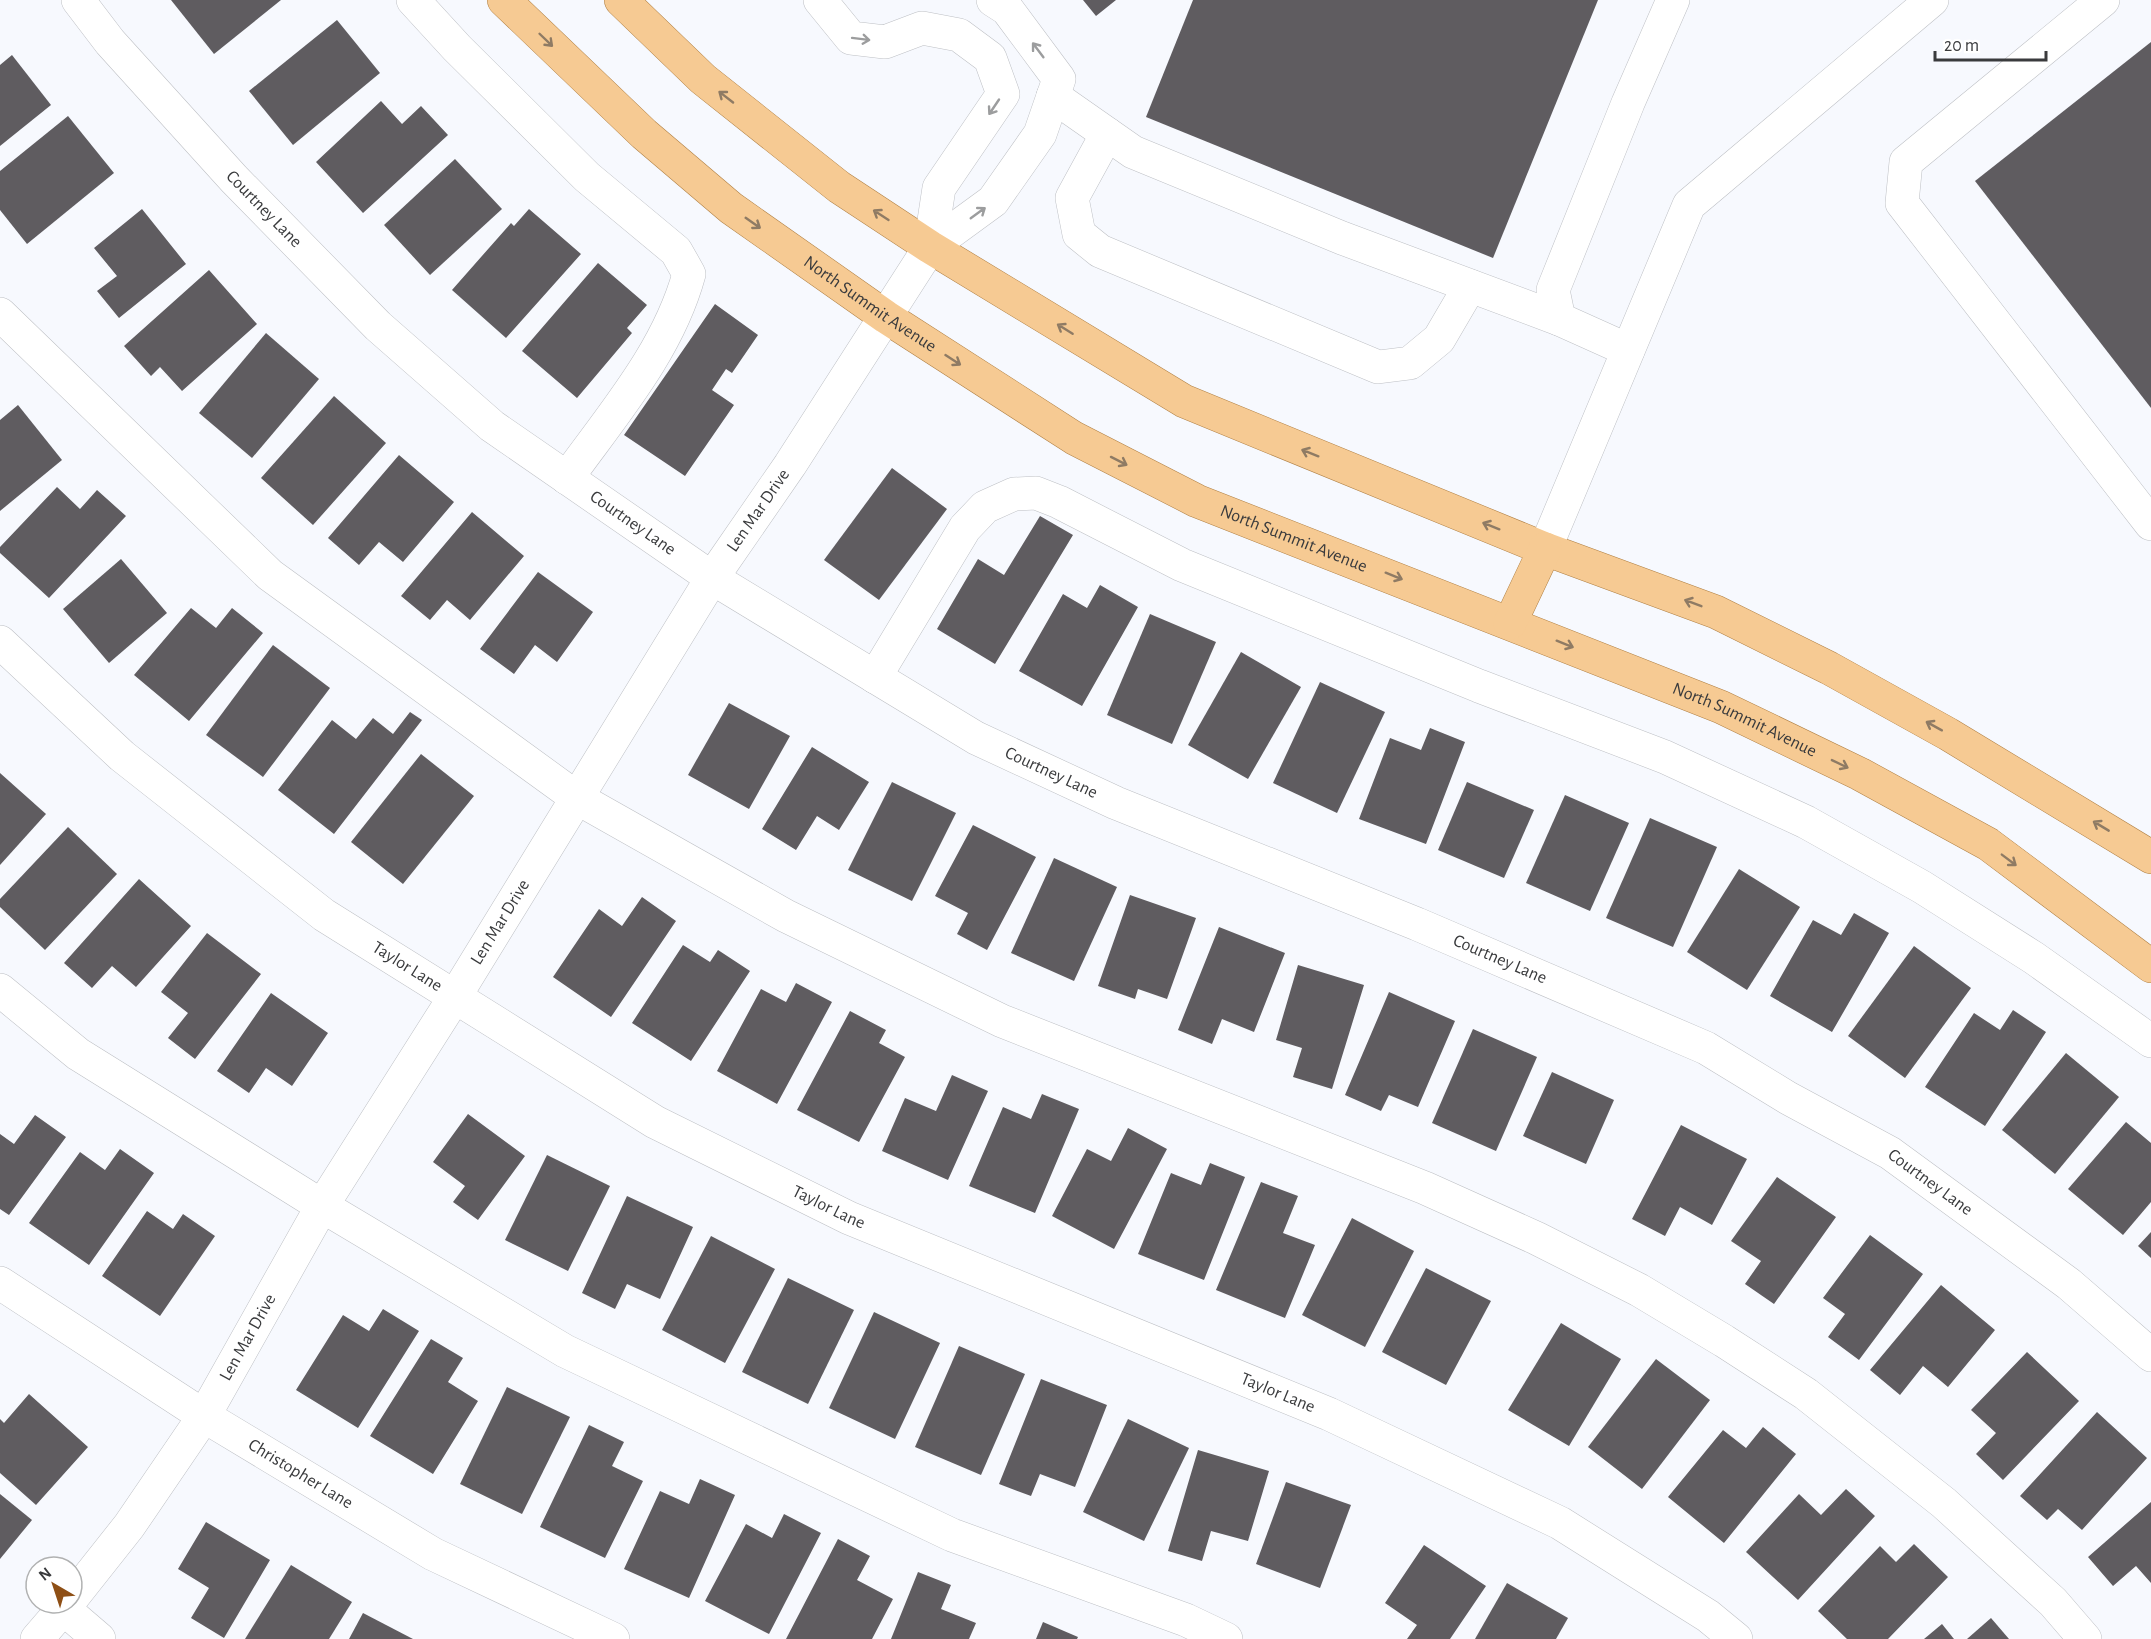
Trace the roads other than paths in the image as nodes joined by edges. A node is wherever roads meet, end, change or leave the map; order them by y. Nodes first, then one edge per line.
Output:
1 (78, 0) edge
2 (413, 0) edge
3 (504, 0) edge
4 (621, 0) edge
5 (820, 0) edge
6 (993, 0) edge
7 (1674, 0) edge
8 (1932, 0) edge
9 (2103, 0) edge
10 (1053, 96) junction
11 (1107, 134) junction
12 (930, 247) junction
13 (1470, 286) junction
14 (0, 314) edge
15 (886, 317) junction
16 (1559, 319) junction
17 (1629, 350) junction
18 (567, 478) junction
19 (2151, 524) edge
20 (1545, 549) junction
21 (712, 578) junction
22 (1510, 622) junction
23 (0, 642) edge
24 (875, 677) junction
25 (577, 798) junction
26 (2151, 857) edge
27 (2151, 966) edge
28 (0, 990) edge
29 (454, 998) junction
30 (2151, 1041) edge
31 (322, 1206) junction
32 (1, 1287) edge
33 (2151, 1354) edge
34 (204, 1416) junction
35 (84, 1584) edge
36 (58, 1615) edge
37 (78, 1615) edge
38 (37, 1639) edge
39 (99, 1639) edge
40 (613, 1639) edge
41 (1226, 1639) edge
42 (1736, 1639) edge
43 (2085, 1639) edge

1 - 18 street, Courtney Lane
2 - 18 street
3 -> 15 main road, North Summit Avenue
12 -> 4 main road
5 -> 12 street
10 -> 6 street
7 - 16 street
8 - 17 street
9 - 19 street
10 - 11 street
12 -> 10 street
11 - 13 street
11 - 13 street
12 - 15 street, Len Mar Drive
20 -> 12 main road
13 - 16 street
14 - 25 street
15 - 21 street, Len Mar Drive
15 -> 22 main road, North Summit Avenue
16 - 17 street
17 - 20 street
18 - 21 street, Courtney Lane
20 - 22 main road
26 -> 20 main road
21 - 24 street, Courtney Lane
21 - 25 street, Len Mar Drive
22 -> 27 main road, North Summit Avenue
23 - 29 street, Taylor Lane
24 - 30 street
24 - 33 street, Courtney Lane
25 - 29 street, Len Mar Drive
25 - 43 street
28 - 31 street
29 - 31 street, Len Mar Drive
29 - 42 street, Taylor Lane
31 - 34 street, Len Mar Drive
31 - 41 street
32 - 34 street, Christopher Lane
34 - 35 street, Len Mar Drive
34 - 40 street, Christopher Lane
36 - 38 street, Len Mar Drive
37 - 39 street

